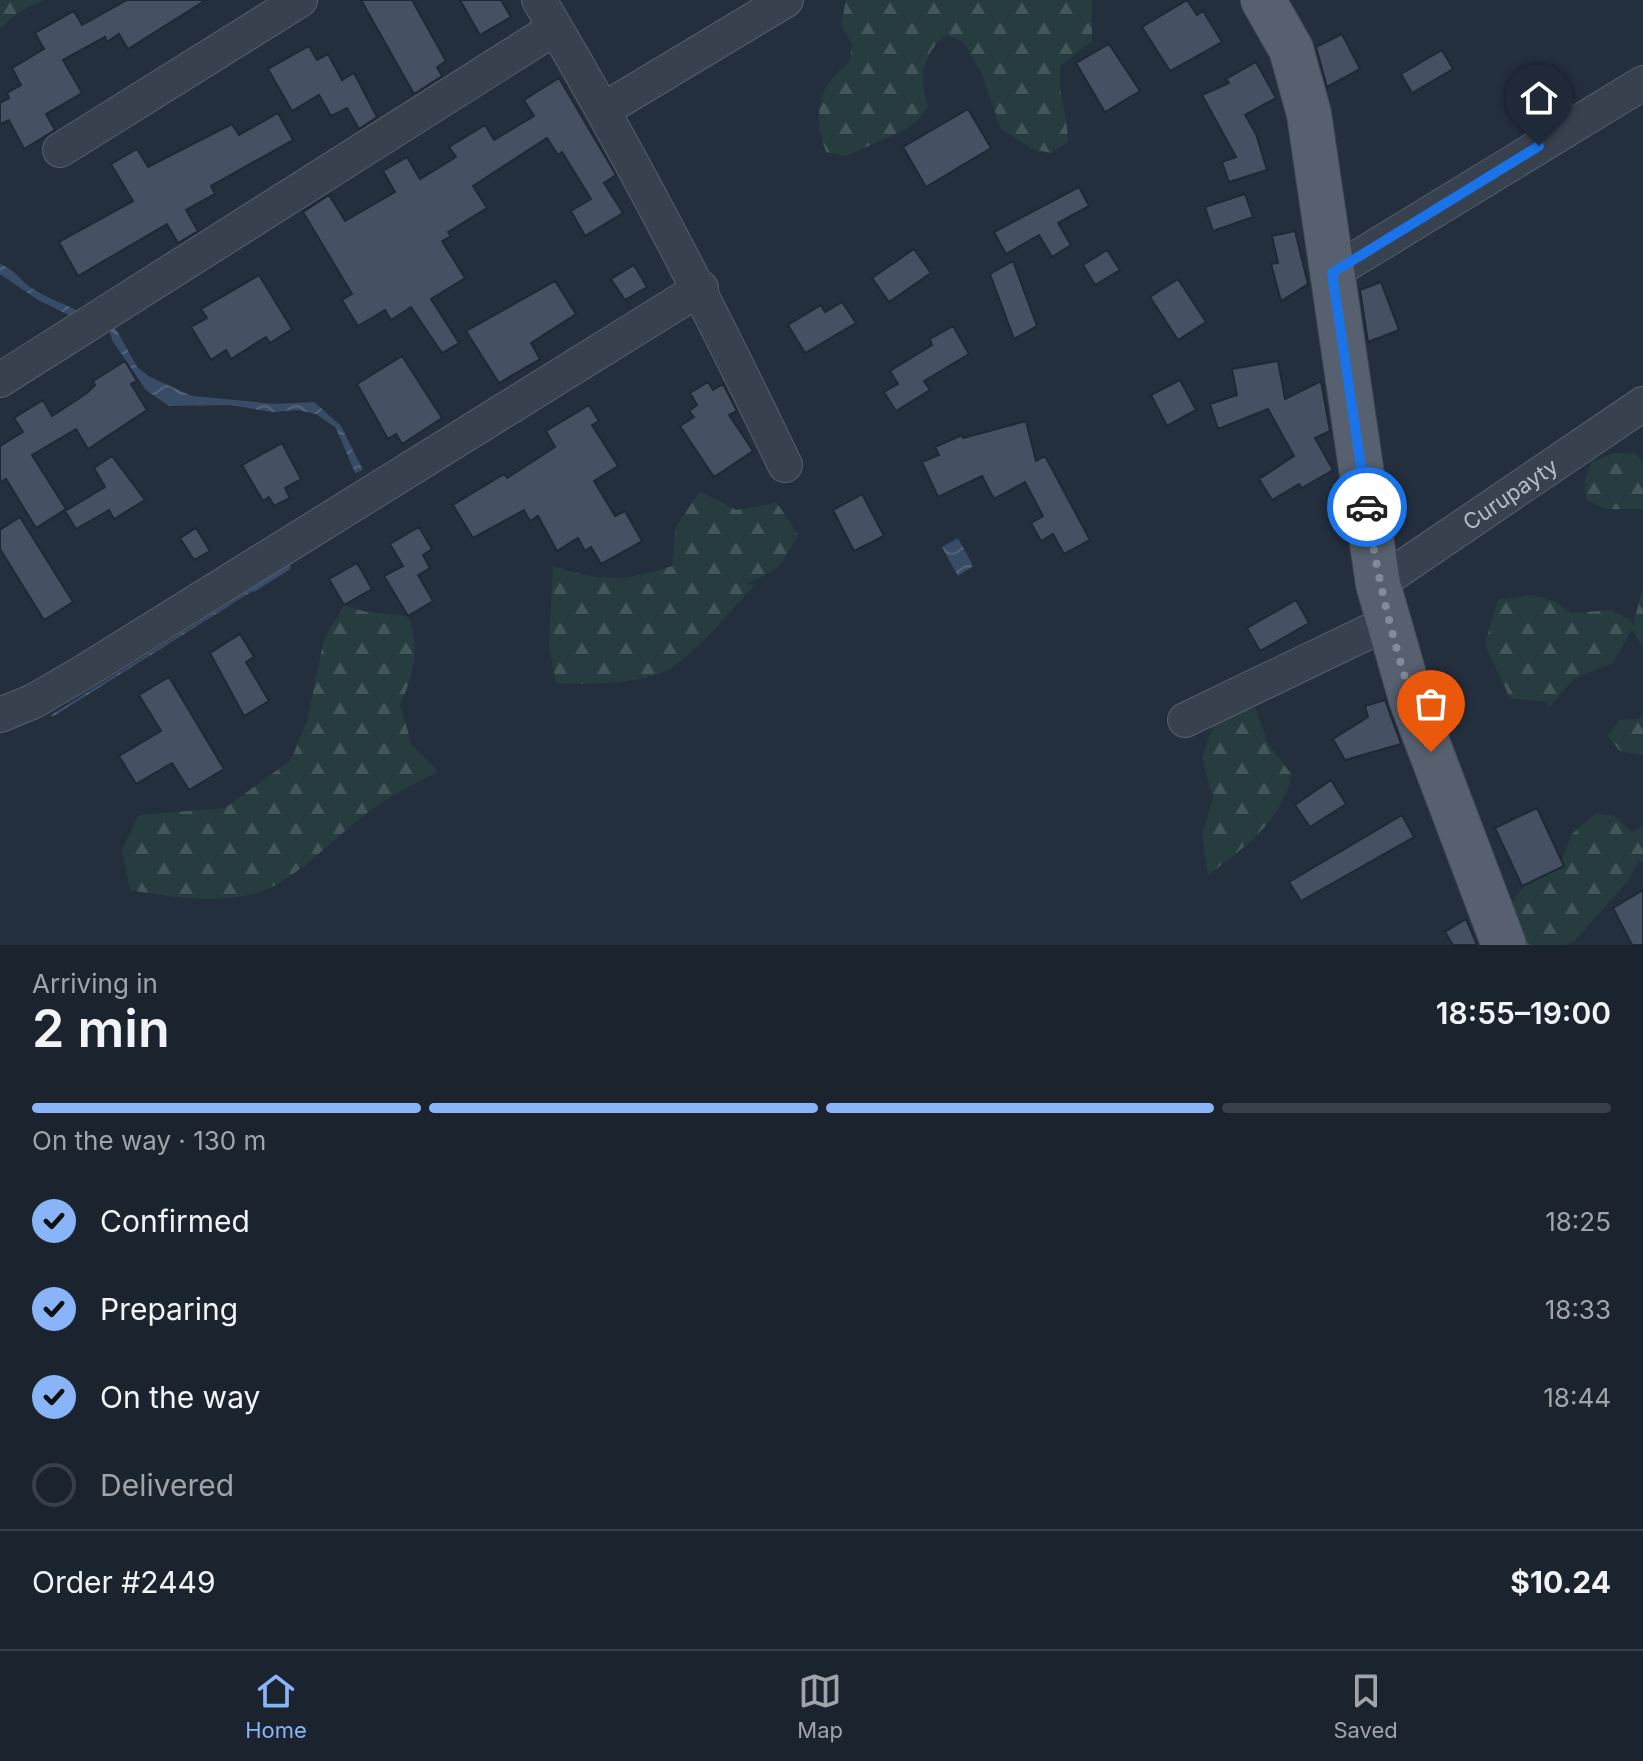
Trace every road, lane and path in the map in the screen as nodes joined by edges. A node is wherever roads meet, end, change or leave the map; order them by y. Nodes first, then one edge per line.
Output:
1 (300, 0) edge
2 (786, 0) edge
3 (1263, 0) edge
4 (547, 14) edge
5 (1643, 83) edge
6 (605, 109) junction
7 (60, 150) dead end
8 (1332, 273) junction
9 (701, 288) junction
10 (0, 380) edge
11 (1643, 404) edge
12 (785, 465) dead end
13 (1384, 603) junction
14 (0, 715) edge
15 (1185, 720) dead end
16 (1504, 945) edge

1 - 7 street
2 - 6 street
3 - 8 main road
4 - 6 street
4 - 10 street
5 - 8 street
6 - 9 street
8 - 13 main road
9 - 12 street
9 - 14 street
11 - 13 street, Curupayty
13 - 15 street, Curupayty
13 - 16 main road

